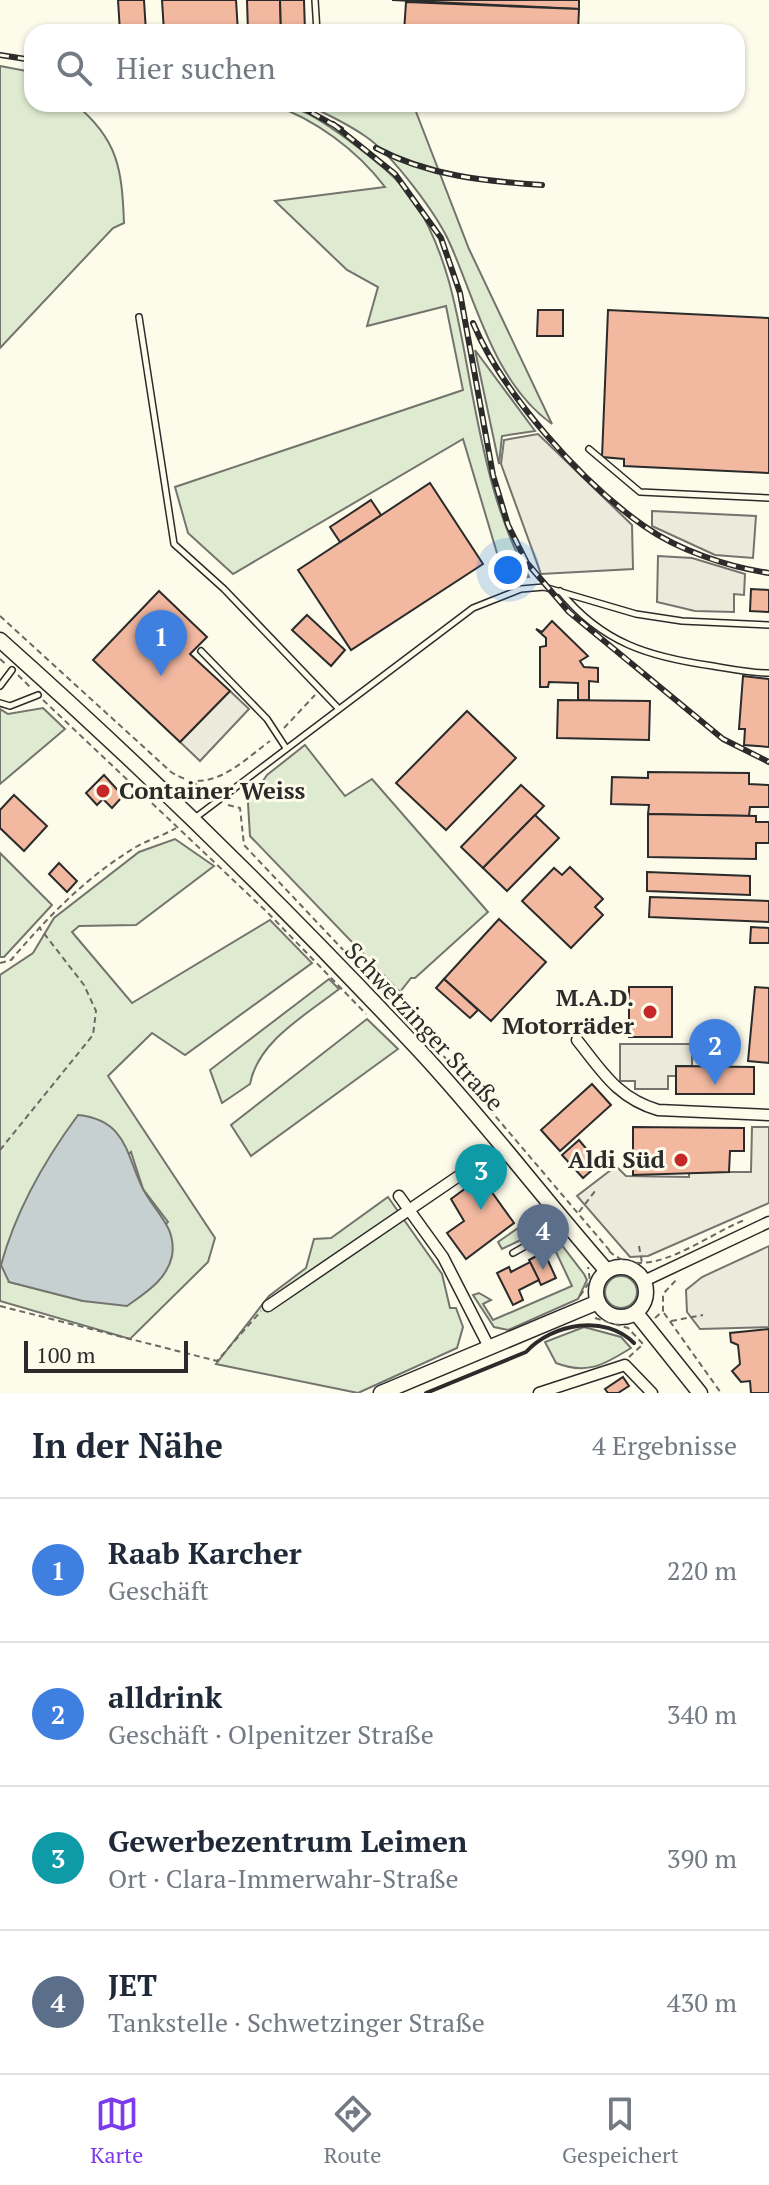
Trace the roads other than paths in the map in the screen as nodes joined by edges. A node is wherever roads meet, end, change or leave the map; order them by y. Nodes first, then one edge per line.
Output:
1 (315, 0) edge
2 (316, 24) edge
3 (139, 317) dead end
4 (589, 449) dead end
5 (769, 498) edge
6 (559, 590) junction
7 (769, 625) edge
8 (0, 640) edge
9 (201, 651) dead end
10 (12, 670) road end
11 (769, 673) edge
12 (0, 686) edge
13 (38, 695) road end
14 (0, 703) edge
15 (338, 708) junction
16 (286, 748) junction
17 (194, 819) junction
18 (577, 1040) dead end
19 (769, 1115) edge
20 (491, 1154) dead end
21 (399, 1196) dead end
22 (409, 1210) junction
23 (769, 1222) edge
24 (529, 1244) dead end
25 (513, 1253) dead end
26 (602, 1266) junction
27 (644, 1281) junction
28 (591, 1305) junction
29 (268, 1306) road end
30 (641, 1319) junction
31 (489, 1347) junction
32 (381, 1393) edge
33 (539, 1393) edge
34 (652, 1393) edge
35 (700, 1393) edge

1 - 2 lane
3 - 15 lane
4 - 5 lane
6 - 7 lane
6 - 11 lane
6 - 15 lane
8 - 17 main road, Schwetzinger Straße
9 - 16 lane
10 - 12 lane
13 - 14 lane
15 - 16 lane
16 - 17 lane
17 - 26 main road, Schwetzinger Straße
18 - 19 street
20 - 22 street
21 - 22 street
22 - 29 street
22 - 31 street
23 - 27 street
24 - 25 lane
26 - 27 main road
26 - 28 main road
27 - 30 main road
28 - 30 main road
28 - 31 main road
30 - 35 main road
31 - 32 main road
33 - 34 street

